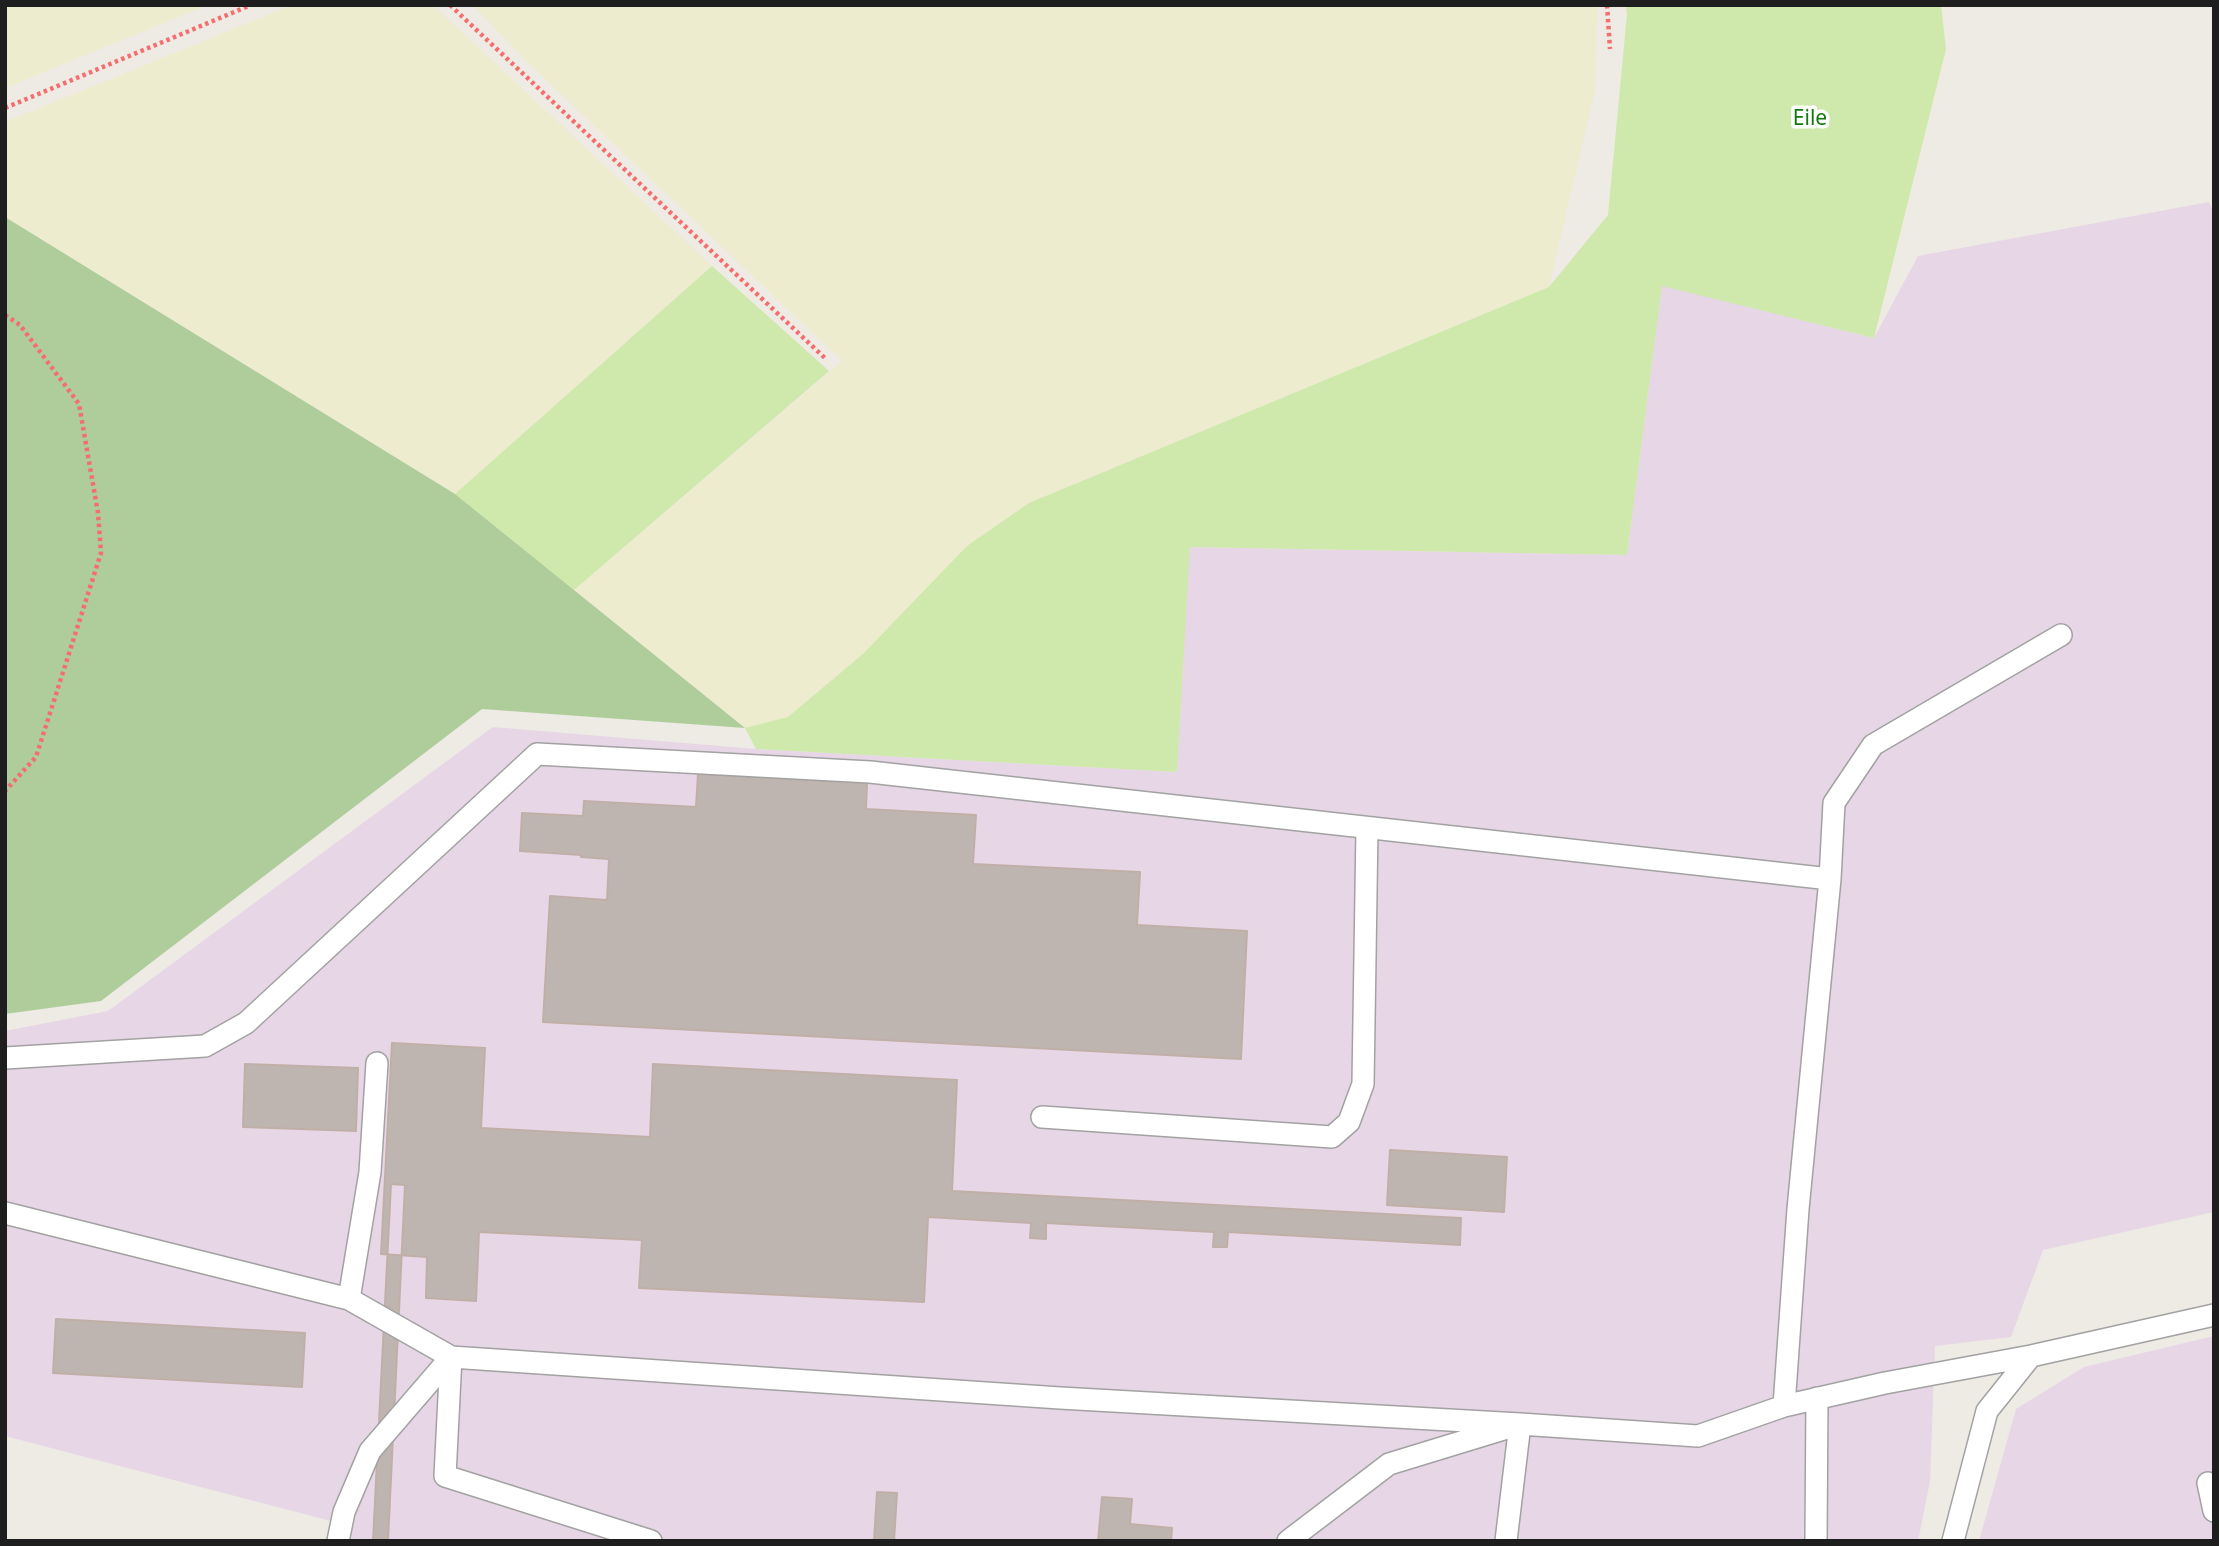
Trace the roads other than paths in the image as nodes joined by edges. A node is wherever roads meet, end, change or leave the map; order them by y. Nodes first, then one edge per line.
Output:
1 (2061, 635) dead end
2 (1367, 828) junction
3 (1830, 879) junction
4 (5, 1058) edge
5 (377, 1063) dead end
6 (1042, 1117) dead end
7 (5, 1213) edge
8 (349, 1299) junction
9 (2214, 1315) edge
10 (2031, 1356) junction
11 (451, 1357) junction
12 (1817, 1398) junction
13 (1784, 1406) junction
14 (1520, 1423) junction
15 (2208, 1483) dead end
16 (2214, 1511) edge
17 (338, 1541) edge
18 (651, 1541) edge
19 (1288, 1541) edge
20 (1506, 1541) edge
21 (1816, 1541) edge
22 (1953, 1541) edge

1 - 3 lane
2 - 3 lane
2 - 4 lane
2 - 6 lane
3 - 13 lane
5 - 8 lane
7 - 8 lane
8 - 11 lane
9 - 10 lane
10 - 12 lane
10 - 22 lane
11 - 14 lane
11 - 17 lane
11 - 18 lane
12 - 13 lane
12 - 21 lane
13 - 14 lane
14 - 19 lane
14 - 20 lane
15 - 16 lane

